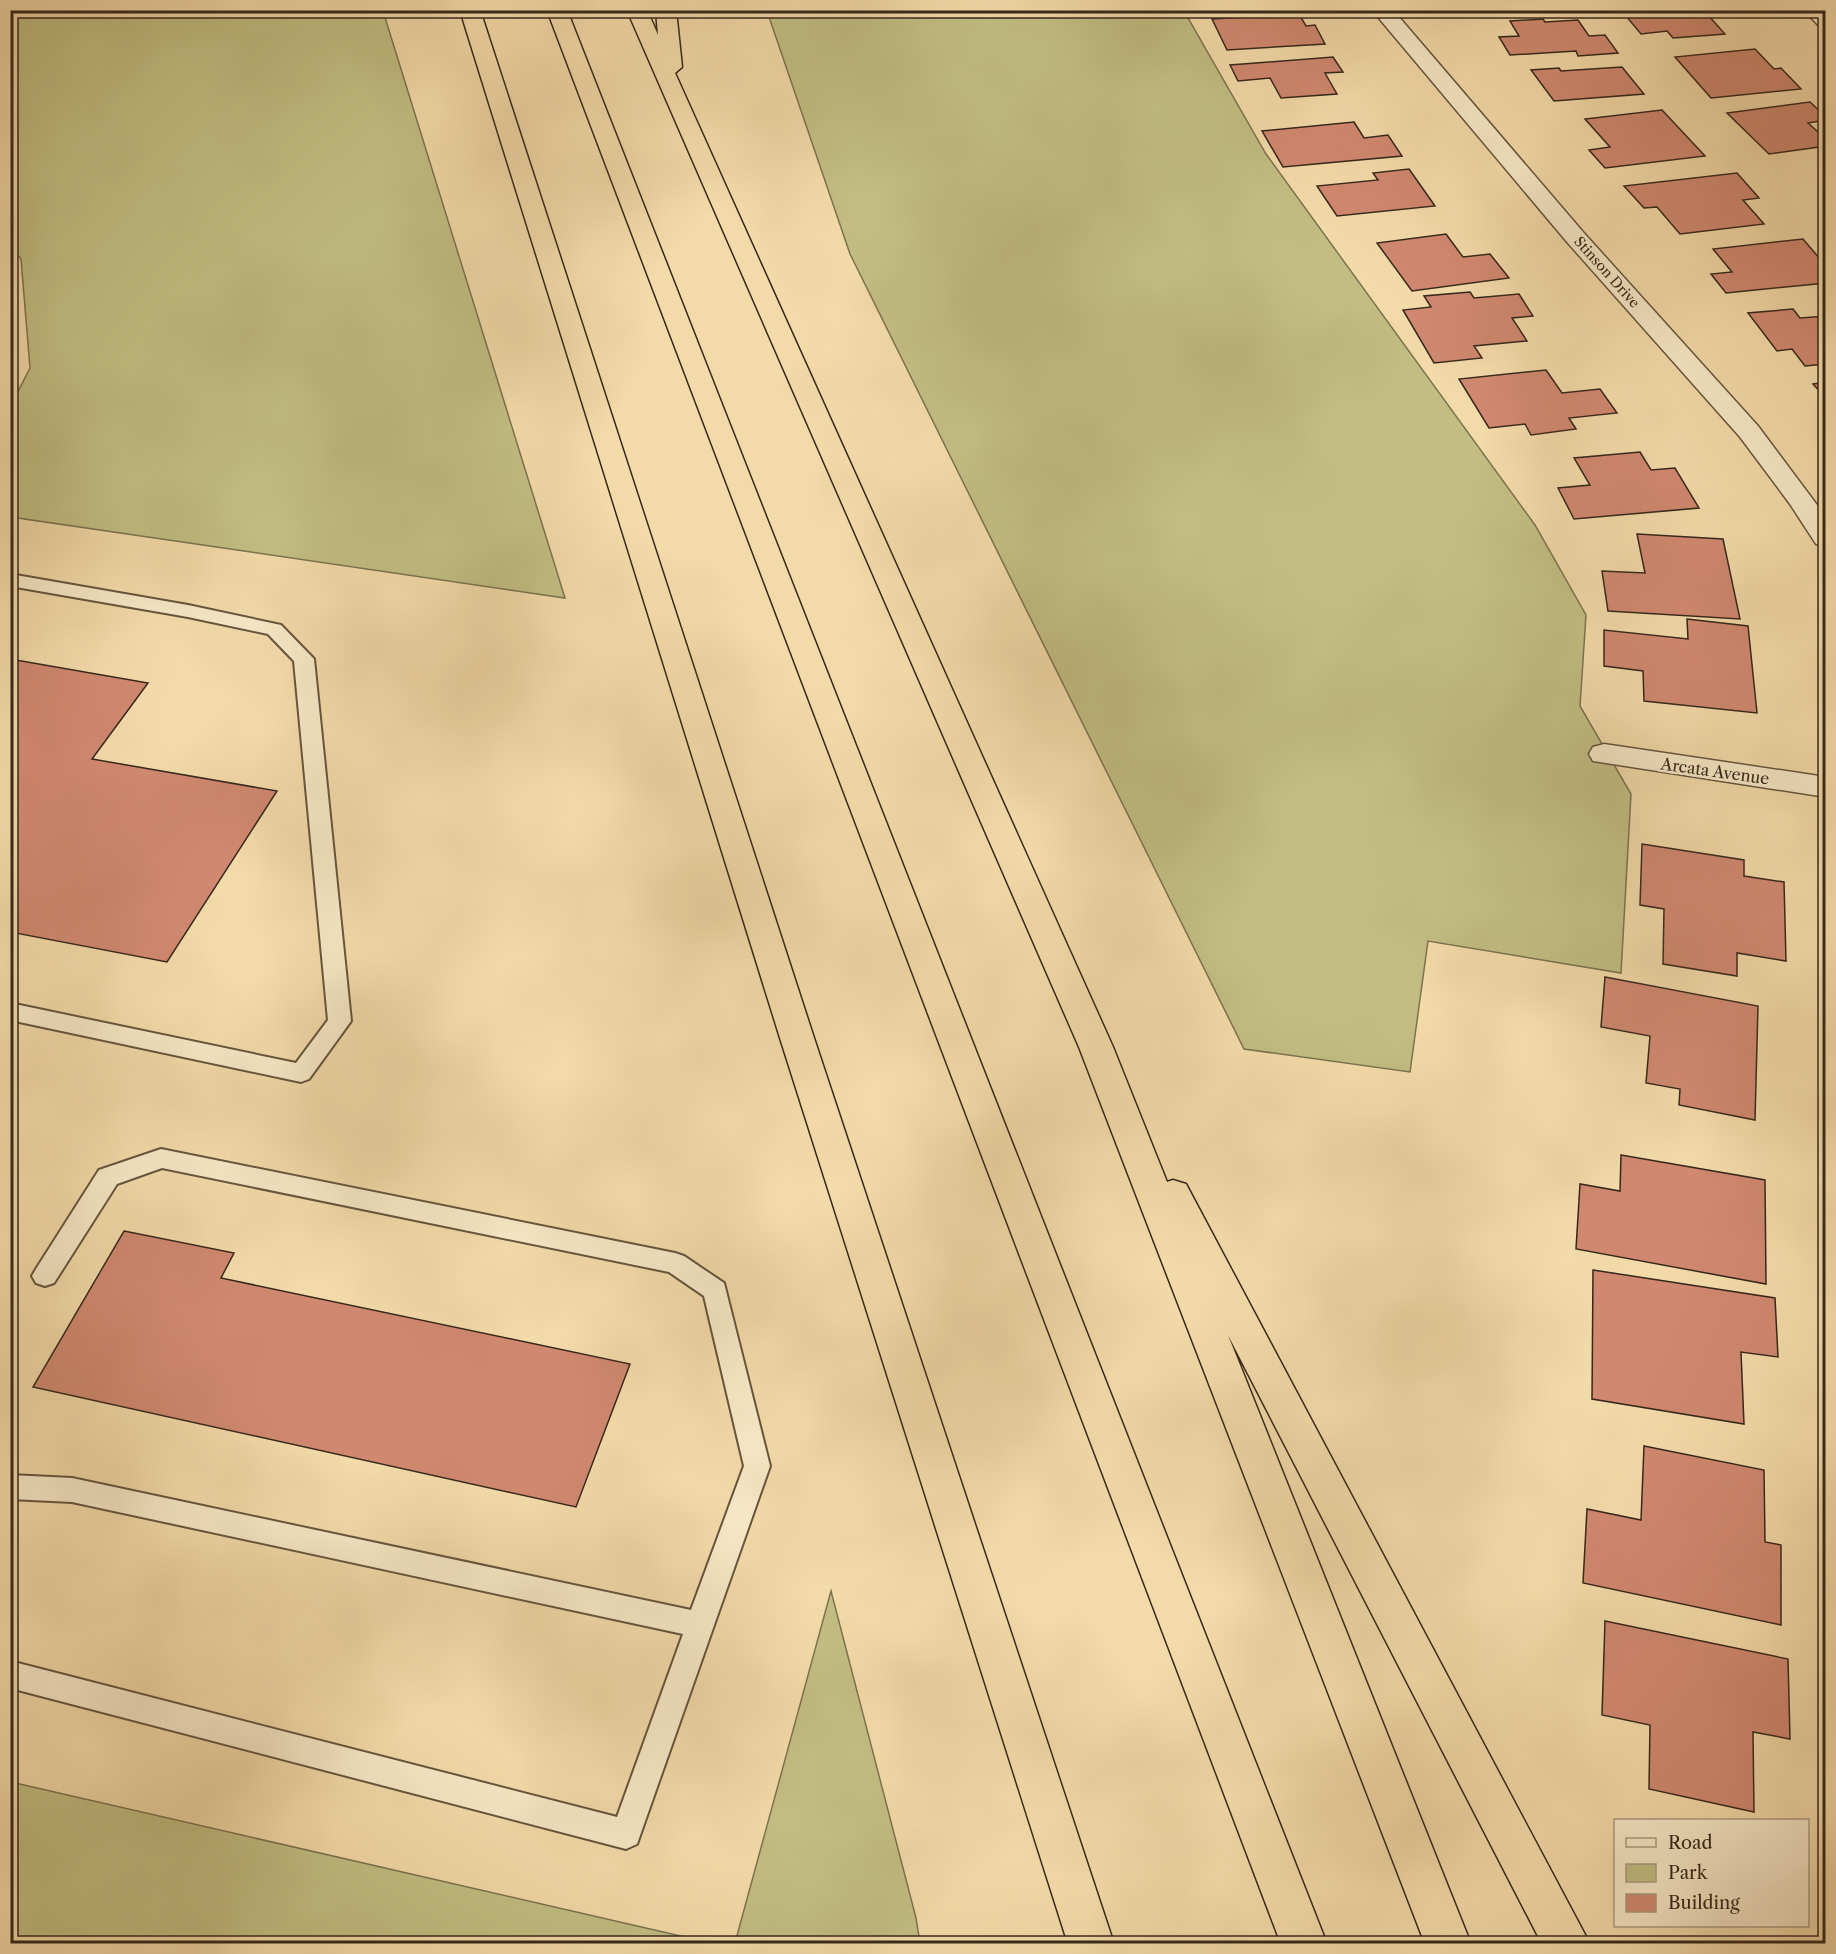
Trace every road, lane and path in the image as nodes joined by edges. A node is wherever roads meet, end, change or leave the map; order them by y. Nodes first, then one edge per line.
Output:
1 (470, 10) edge
2 (557, 10) edge
3 (637, 10) edge
4 (666, 10) edge
5 (1382, 10) edge
6 (1814, 10) edge
7 (1826, 22) edge
8 (675, 98) junction
9 (1826, 492) edge
10 (1799, 494) junction
11 (1826, 538) edge
12 (14, 585) edge
13 (1604, 754) dead end
14 (1826, 787) edge
15 (10, 1011) edge
16 (1096, 1047) junction
17 (45, 1276) dead end
18 (10, 1487) edge
19 (700, 1625) junction
20 (10, 1674) edge
21 (1077, 1901) junction
22 (1085, 1944) edge
23 (1091, 1944) edge
24 (1304, 1944) edge
25 (1448, 1944) edge
26 (1567, 1944) edge

1 - 21 highway
2 - 24 highway
3 - 8 highway
4 - 8 highway
5 - 10 street, Stinson Drive
6 - 7 street
8 - 16 highway
9 - 10 street
10 - 11 street, Stinson Drive
12 - 15 lane
13 - 14 street, Arcata Avenue
16 - 25 highway
16 - 26 highway
17 - 19 lane
18 - 19 lane
19 - 20 lane
21 - 22 highway
21 - 23 highway

